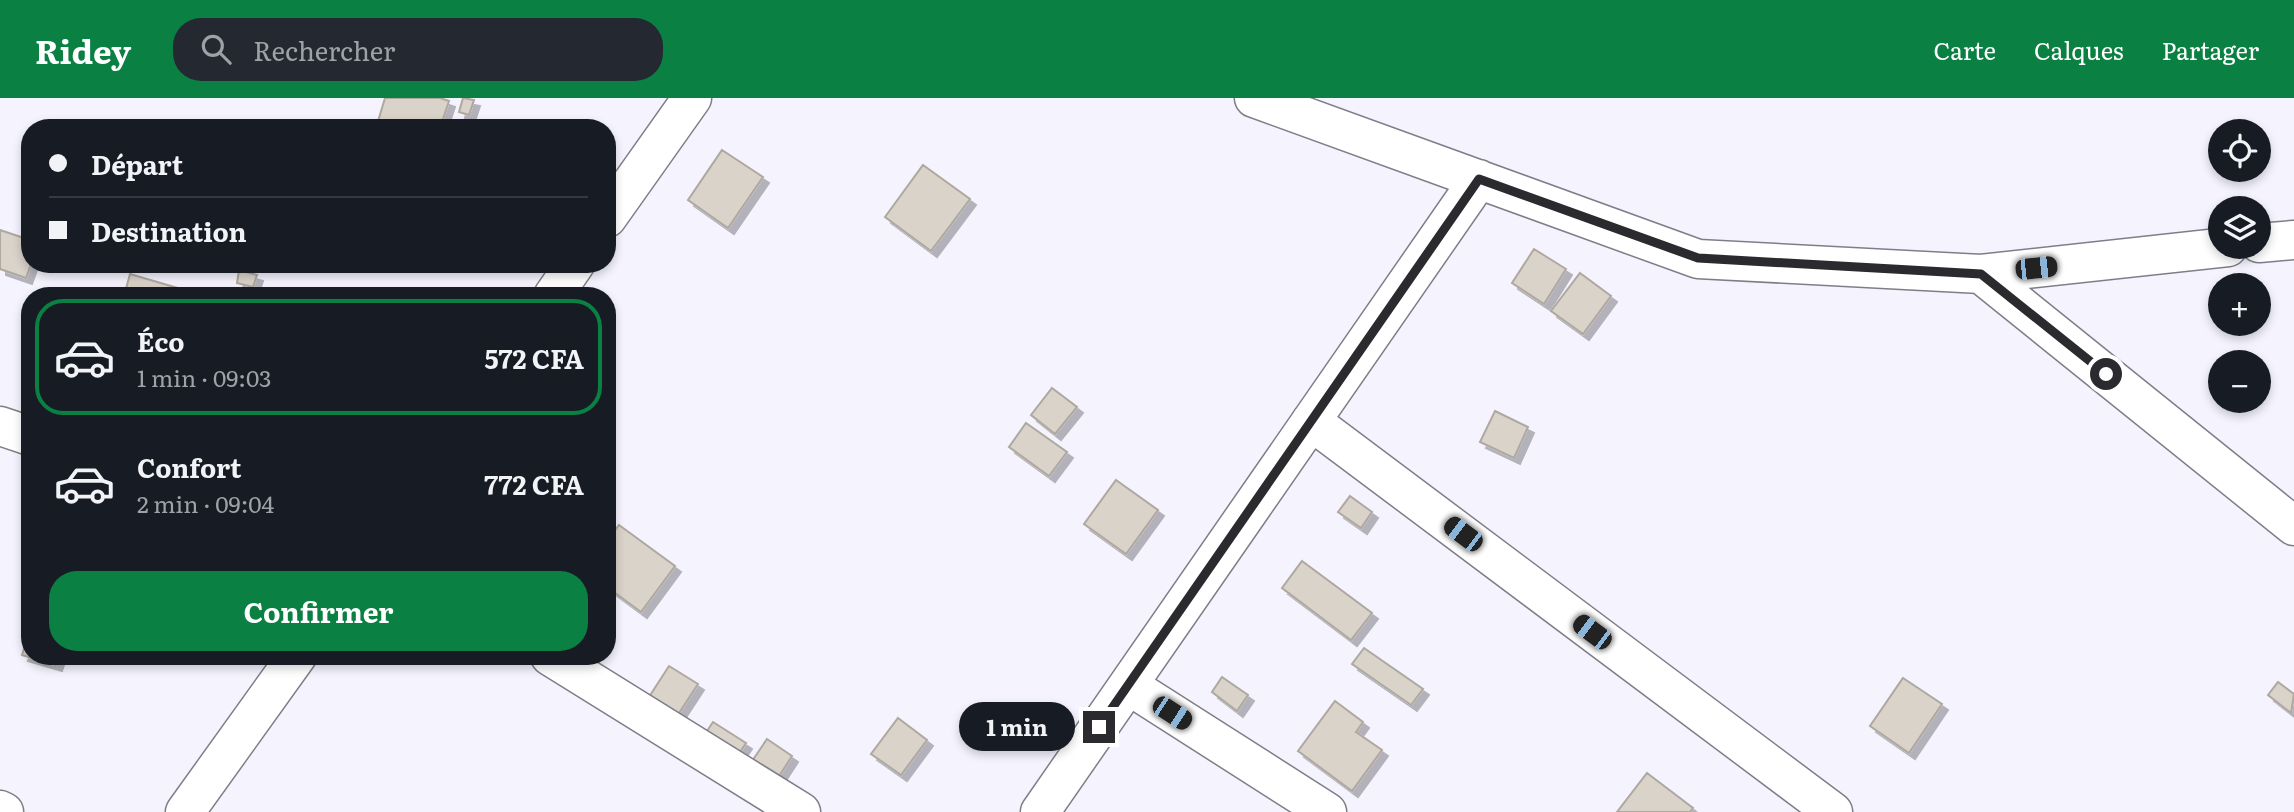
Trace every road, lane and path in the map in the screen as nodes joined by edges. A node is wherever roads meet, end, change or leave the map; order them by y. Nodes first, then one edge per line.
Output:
1 (692, 98) edge
2 (1254, 98) edge
3 (1479, 179) junction
4 (616, 205) edge
5 (2294, 240) edge
6 (2271, 242) edge
7 (2208, 249) edge
8 (1981, 274) junction
9 (1311, 421) junction
10 (0, 426) edge
11 (21, 433) edge
12 (2294, 526) edge
13 (290, 665) edge
14 (564, 665) edge
15 (1128, 685) junction
16 (1831, 811) edge
17 (184, 812) edge
18 (801, 812) edge
19 (1040, 812) edge
20 (1326, 812) edge

1 - 4 street
2 - 3 street
3 - 8 street
3 - 9 street
5 - 6 street
7 - 8 street
8 - 12 street
9 - 15 street
9 - 16 street
10 - 11 street
13 - 17 street
14 - 18 street
15 - 19 street
15 - 20 street

